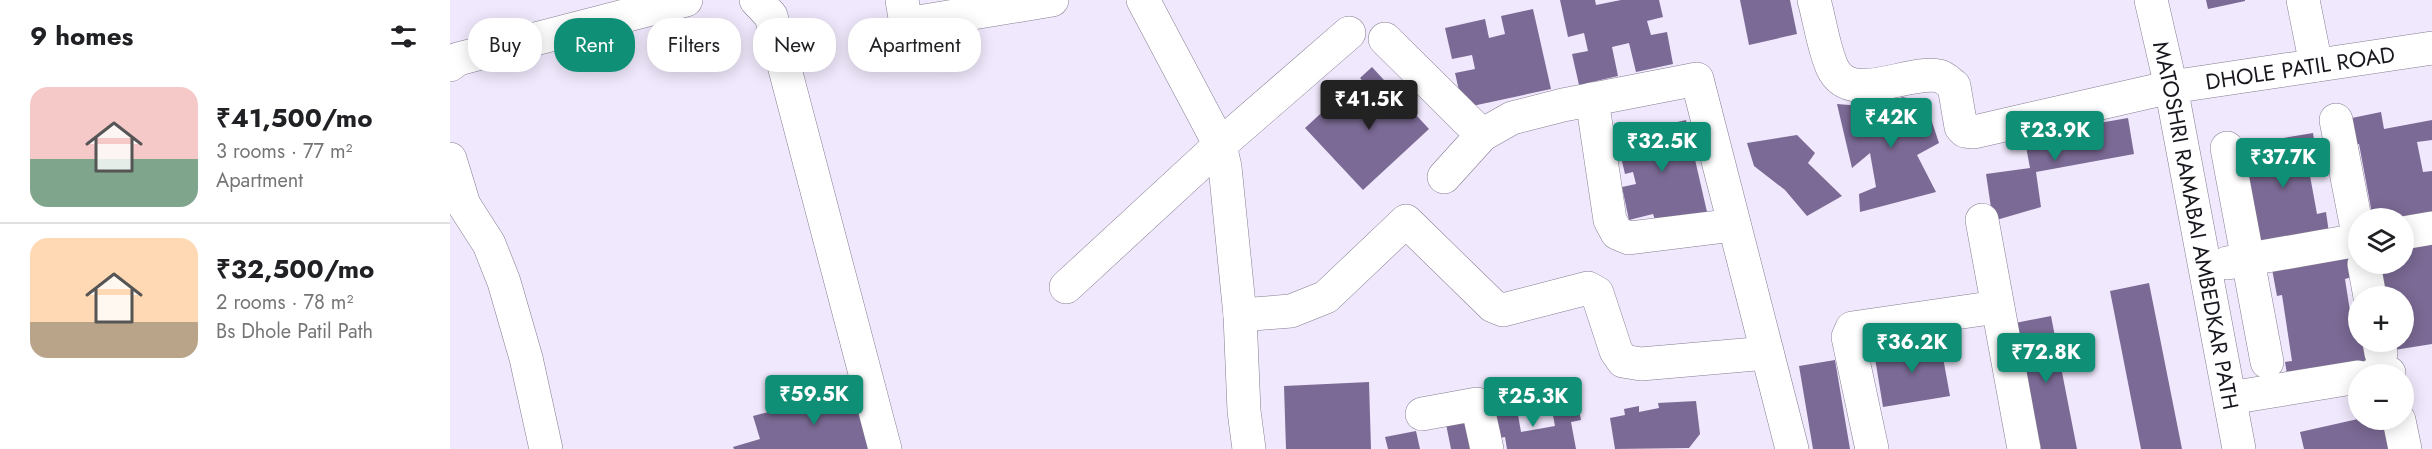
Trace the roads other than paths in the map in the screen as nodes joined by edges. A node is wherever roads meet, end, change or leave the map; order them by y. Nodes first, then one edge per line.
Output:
1 (686, 0) edge
2 (756, 0) edge
3 (902, 0) edge
4 (1143, 0) edge
5 (1814, 0) edge
6 (2151, 0) edge
7 (2303, 0) edge
8 (1034, 1) edge
9 (1350, 33) dead end
10 (1385, 39) dead end
11 (2432, 48) edge
12 (450, 65) edge
13 (2316, 65) junction
14 (2171, 87) junction
15 (1592, 99) junction
16 (2336, 120) dead end
17 (1482, 135) junction
18 (1220, 145) junction
19 (2227, 148) dead end
20 (450, 159) edge
21 (1444, 177) dead end
22 (2353, 208) edge
23 (1982, 220) dead end
24 (1734, 225) junction
25 (2432, 228) edge
26 (2414, 231) edge
27 (2348, 242) edge
28 (2247, 259) junction
29 (2205, 267) junction
30 (1066, 287) dead end
31 (1997, 307) junction
32 (1240, 315) junction
33 (1767, 353) junction
34 (2267, 362) dead end
35 (2348, 380) edge
36 (2230, 398) junction
37 (1422, 414) dead end
38 (2401, 430) edge
39 (1786, 447) edge
40 (546, 449) edge
41 (885, 449) edge
42 (1249, 449) edge
43 (1487, 449) edge
44 (1872, 449) edge
45 (2024, 449) edge
46 (2239, 449) edge
47 (2405, 449) edge

1 - 12 street
2 - 41 street
3 - 8 street
4 - 18 street
5 - 14 street, DHOLE PATIL ROAD
6 - 14 street, MATOSHRI RAMABAI AMBEDKAR PATH
7 - 13 street
9 - 18 street
10 - 17 street
11 - 13 street, DHOLE PATIL ROAD
13 - 14 street, DHOLE PATIL ROAD
14 - 29 street, MATOSHRI RAMABAI AMBEDKAR PATH
15 - 17 street
15 - 24 street
15 - 24 street
16 - 22 street
17 - 21 street
18 - 30 street
18 - 32 street
19 - 28 street
20 - 40 street
23 - 31 street
24 - 33 street
25 - 26 street
27 - 28 street
28 - 29 street
28 - 34 street
29 - 36 street, MATOSHRI RAMABAI AMBEDKAR PATH
31 - 44 street
31 - 45 street
32 - 33 street
32 - 42 street
33 - 39 street
35 - 36 street
36 - 46 street, MATOSHRI RAMABAI AMBEDKAR PATH
37 - 43 street
38 - 47 street

